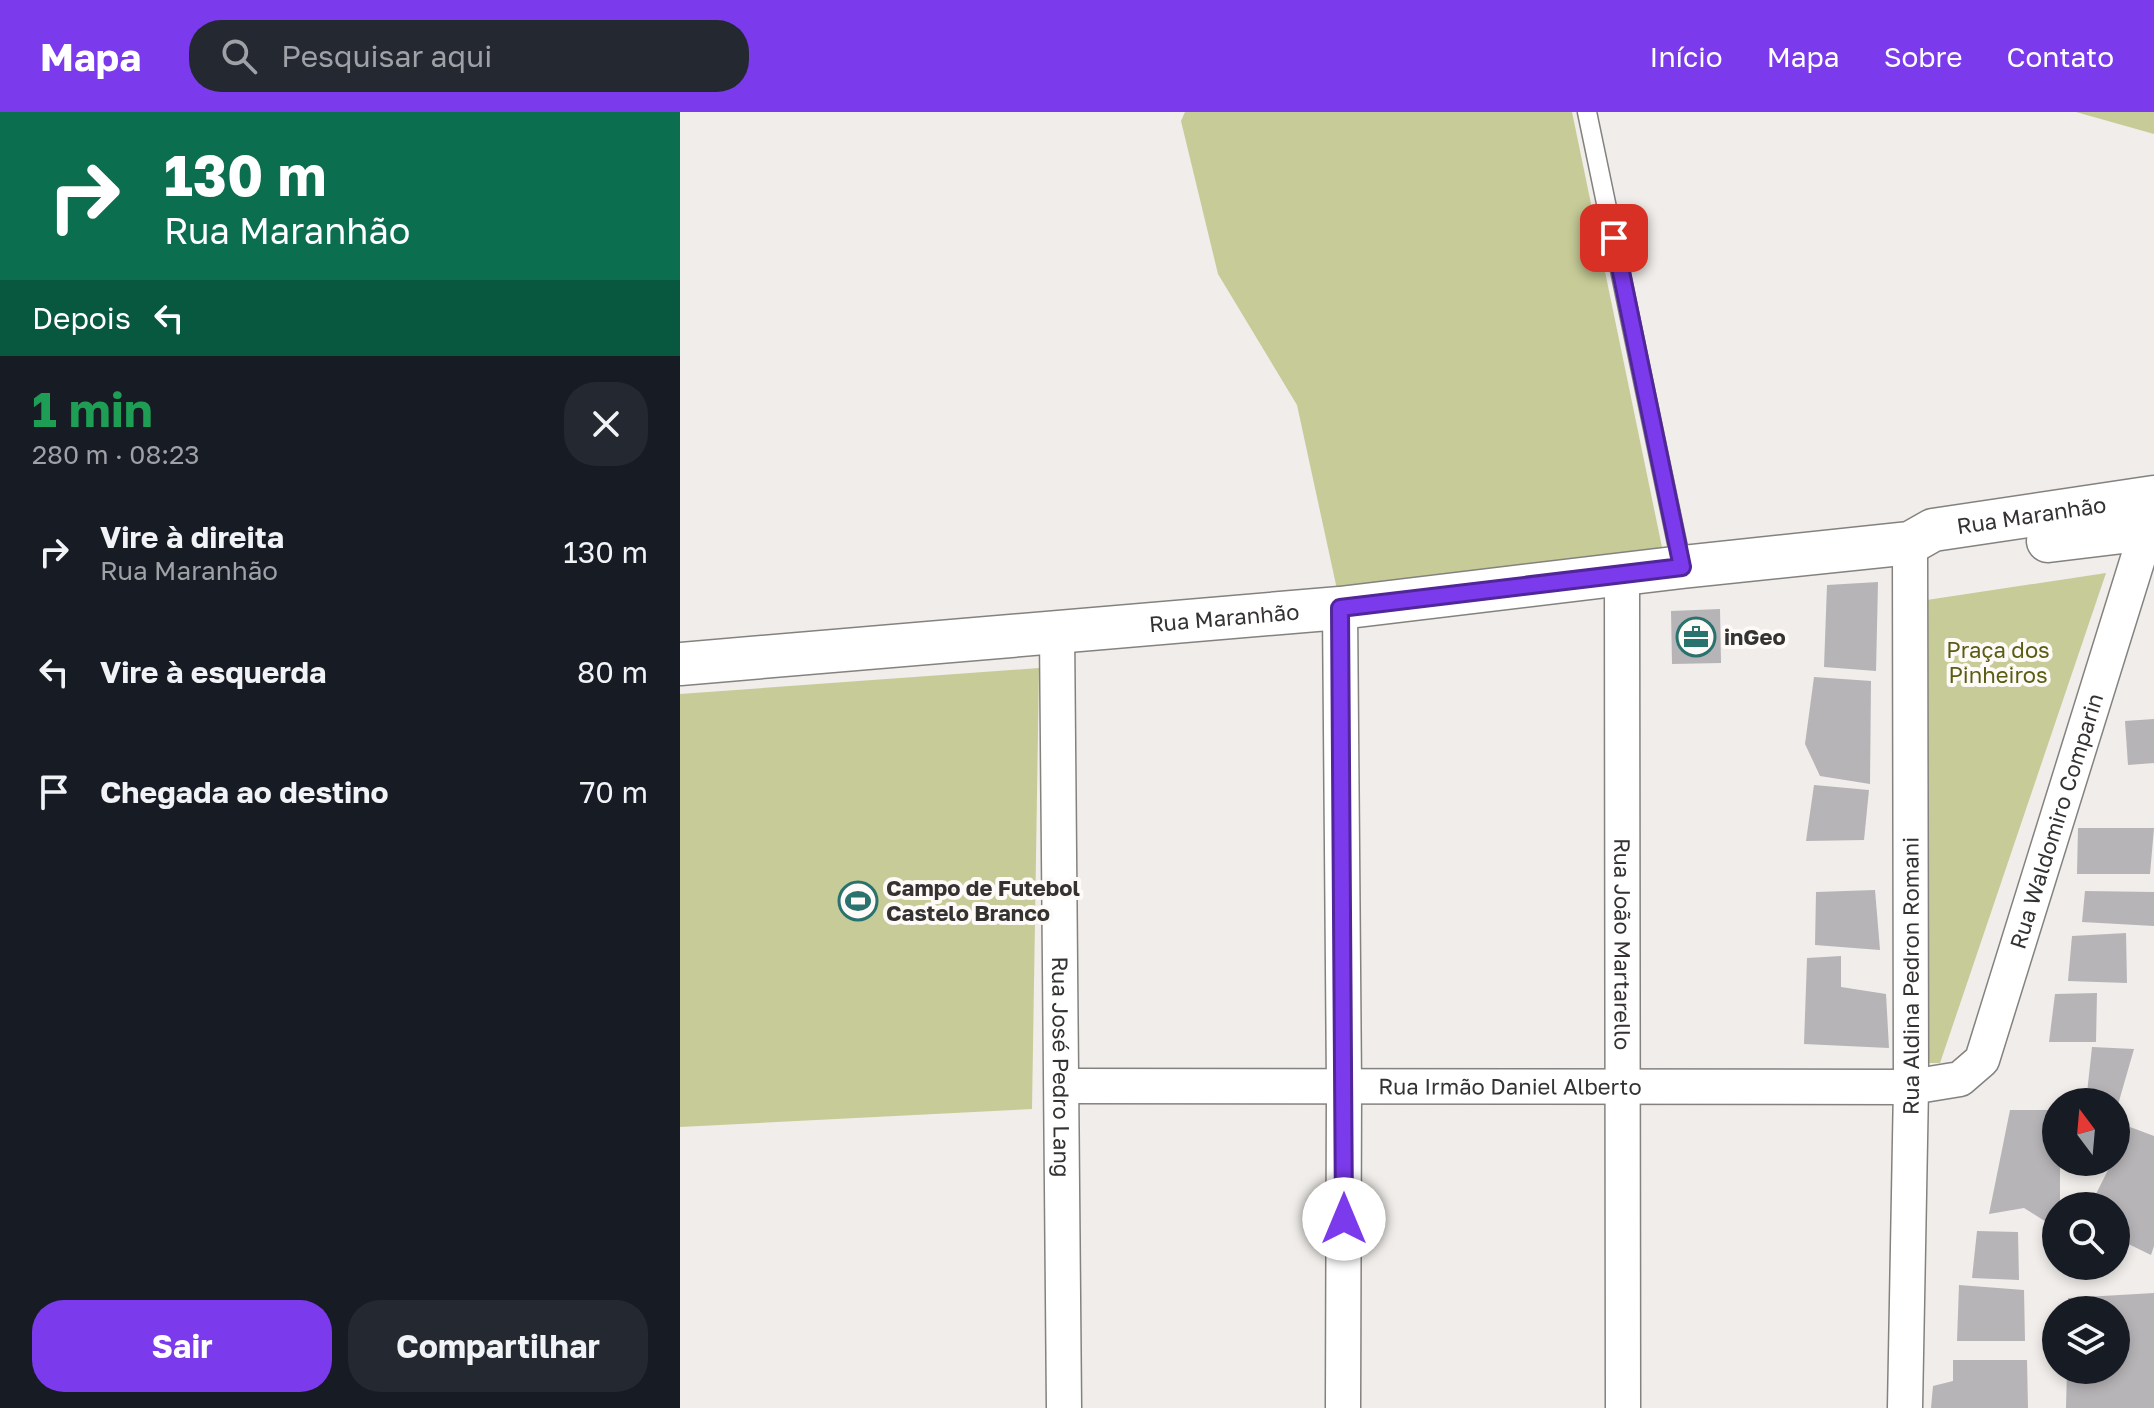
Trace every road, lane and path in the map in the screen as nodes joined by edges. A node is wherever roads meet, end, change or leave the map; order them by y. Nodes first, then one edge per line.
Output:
1 (1587, 112) edge
2 (2152, 515) edge
3 (1910, 543) junction
4 (1682, 567) junction
5 (1622, 574) junction
6 (1340, 608) junction
7 (1057, 631) junction
8 (680, 664) edge
9 (1062, 1086) junction
10 (1624, 1087) junction
11 (1911, 1087) junction
12 (1344, 1088) junction
13 (1064, 1408) edge
14 (1343, 1408) edge
15 (1623, 1408) edge
16 (1905, 1408) edge

1 - 4 lane
2 - 3 street, Rua Maranhão
2 - 11 street, Rua Waldomiro Comparin
3 - 4 street, Rua Maranhão
3 - 11 street, Rua Aldina Pedron Romani
4 - 5 street, Rua Maranhão
5 - 6 street, Rua Maranhão
5 - 10 street, Rua João Martarello
6 - 7 street, Rua Maranhão
6 - 12 street
7 - 8 street, Rua Maranhão
7 - 9 street, Rua José Pedro Lang
9 - 12 street, Rua Irmão Daniel Alberto
9 - 13 street, Rua José Pedro Lang
10 - 11 street, Rua Irmão Daniel Alberto
10 - 12 street, Rua Irmão Daniel Alberto
10 - 15 street, Rua João Martarello
11 - 16 street, Rua Aldina Pedron Romani
12 - 14 street

